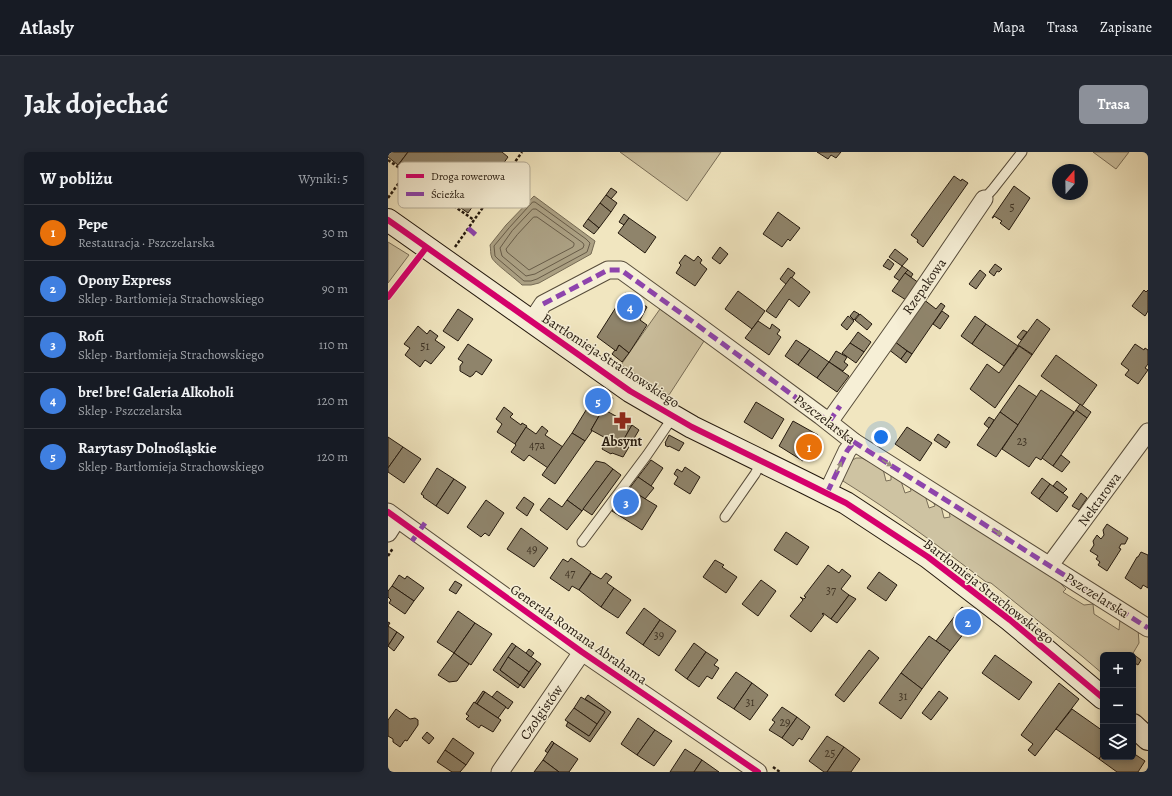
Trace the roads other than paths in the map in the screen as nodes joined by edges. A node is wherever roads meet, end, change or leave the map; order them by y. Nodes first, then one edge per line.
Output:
1 (1022, 152) edge
2 (984, 199) joint
3 (388, 220) edge
4 (531, 322) junction
5 (674, 417) junction
6 (829, 422) junction
7 (1148, 432) edge
8 (854, 442) junction
9 (762, 461) junction
10 (827, 493) junction
11 (725, 517) dead end
12 (391, 521) edge
13 (582, 542) dead end
14 (1050, 565) junction
15 (1148, 628) edge
16 (582, 652) junction
17 (1100, 695) edge
18 (1136, 728) edge
19 (1148, 740) edge
20 (500, 772) edge
21 (758, 772) edge

1 - 2 lane, Rzepakowa
2 - 6 street, Rzepakowa
3 - 4 street, Bartłomieja Strachowskiego
4 - 5 street, Bartłomieja Strachowskiego
4 - 6 street, Pszczelarska
5 - 9 street, Bartłomieja Strachowskiego
5 - 13 lane
6 - 8 street, Pszczelarska
7 - 14 street, Nektarowa
10 -> 8 street
8 -> 14 street, Pszczelarska
9 - 10 street, Bartłomieja Strachowskiego
9 - 11 lane
10 - 17 street, Bartłomieja Strachowskiego
12 - 16 street, Generała Romana Abrahama
14 - 15 street, Pszczelarska
16 - 20 street, Czołgistów
16 - 21 street, Generała Romana Abrahama
18 - 19 street

